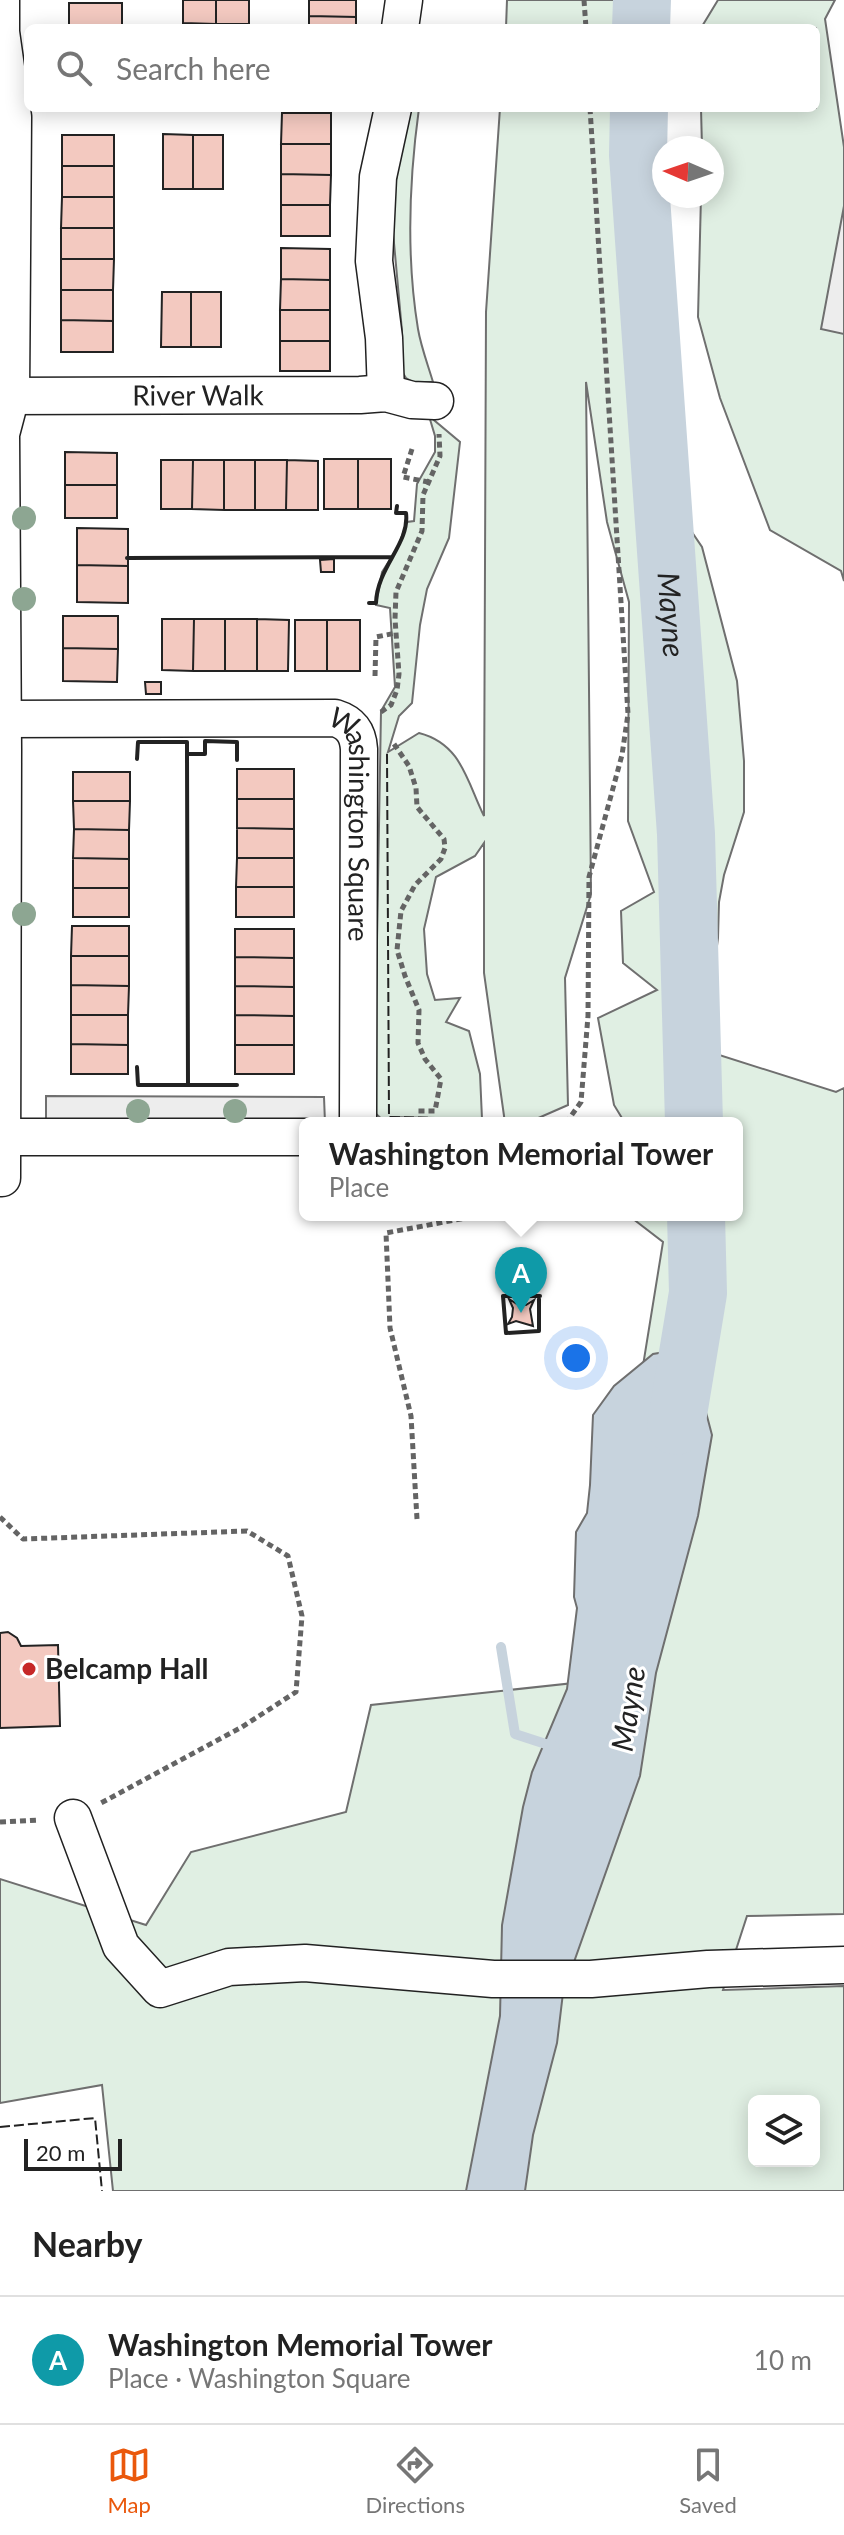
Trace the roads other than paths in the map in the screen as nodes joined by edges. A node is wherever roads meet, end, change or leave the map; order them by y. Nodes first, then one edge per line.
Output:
1 (1, 0) edge
2 (404, 0) edge
3 (401, 24) edge
4 (12, 73) edge
5 (392, 112) edge
6 (386, 393) junction
7 (6, 396) edge
8 (435, 401) road end
9 (2, 719) edge
10 (358, 1117) edge
11 (1, 1137) edge
12 (299, 1137) edge
13 (2, 1178) edge
14 (73, 1818) road end
15 (844, 1965) edge

1 - 4 street
2 - 3 street
4 - 7 street
5 - 6 street
6 - 7 street, River Walk
6 - 8 street, River Walk
7 - 9 street
9 - 10 street, Washington Square
9 - 11 street
11 - 12 street
11 - 13 street
14 - 15 street

